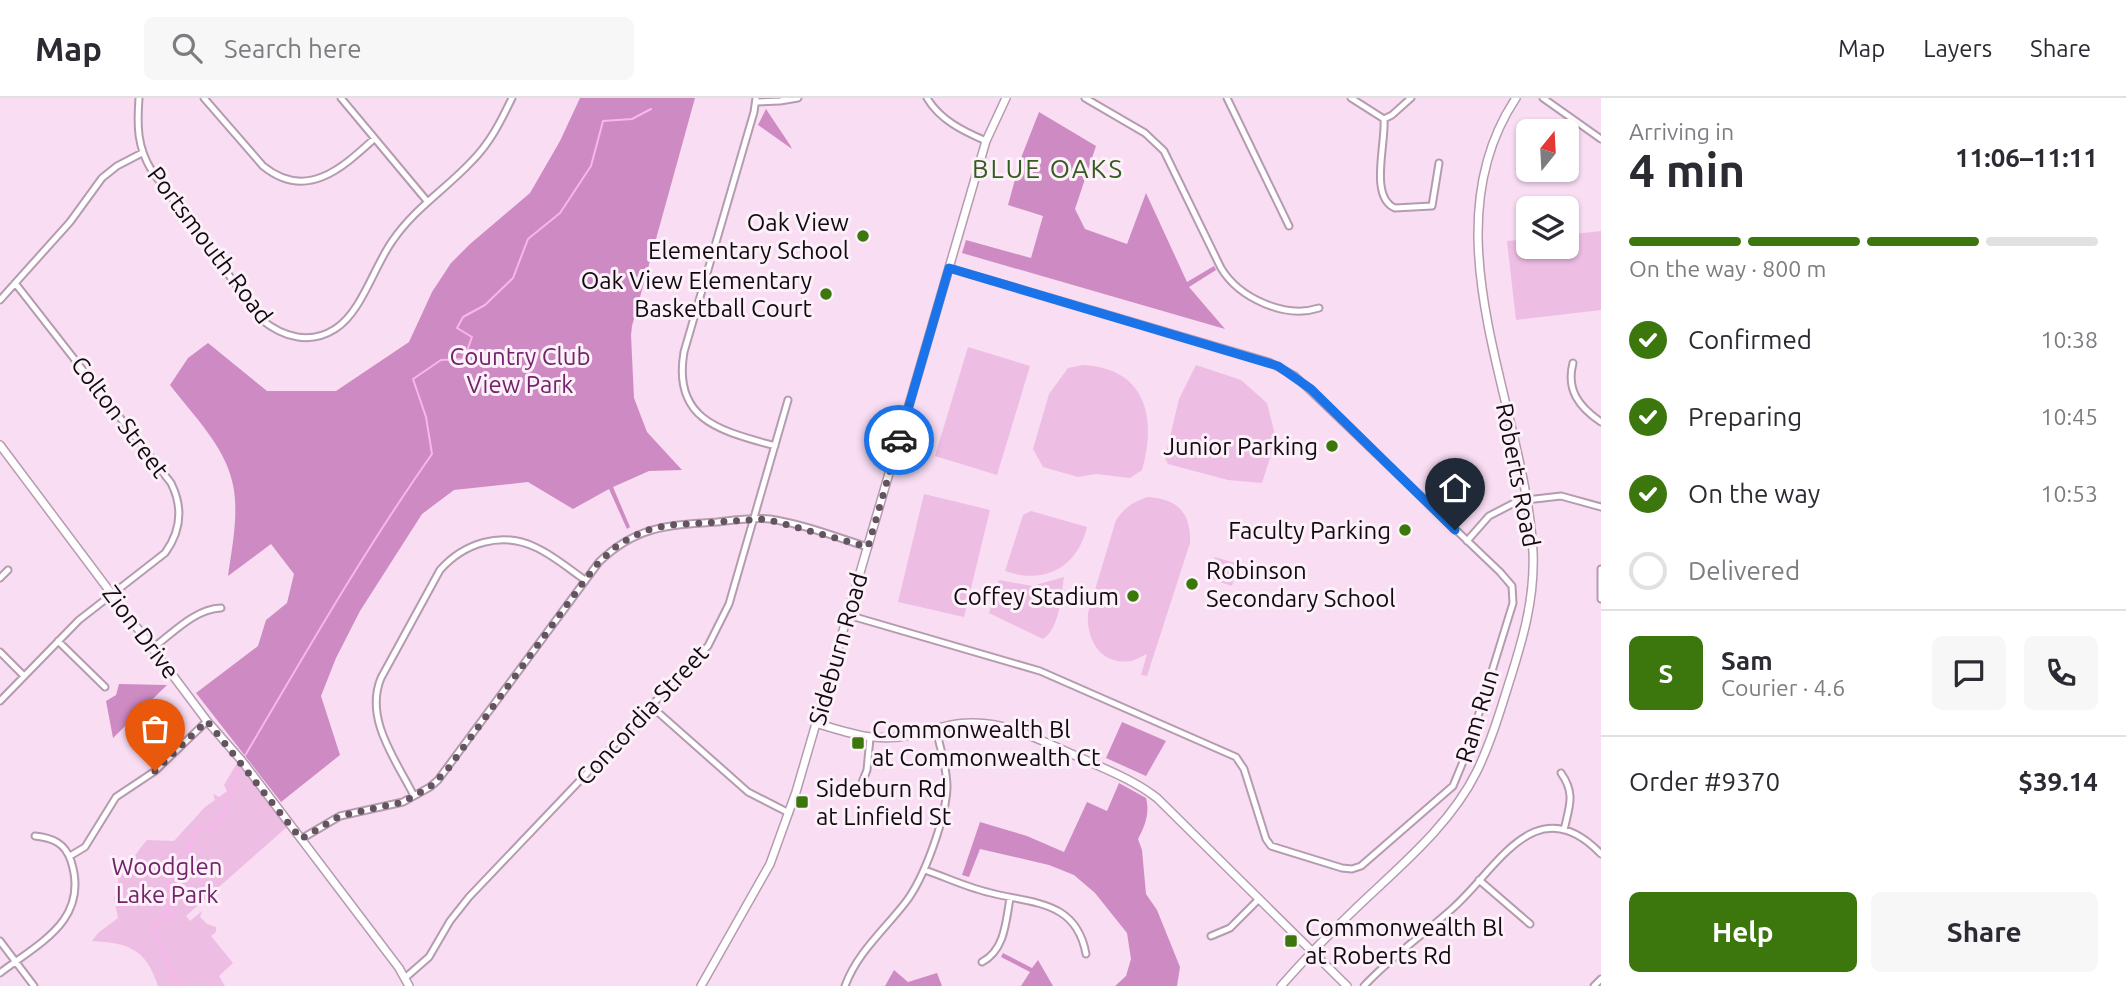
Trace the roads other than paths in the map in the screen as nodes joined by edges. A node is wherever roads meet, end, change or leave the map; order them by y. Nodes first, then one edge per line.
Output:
1 (139, 98) edge
2 (204, 98) edge
3 (341, 98) edge
4 (512, 98) edge
5 (798, 98) edge
6 (927, 98) edge
7 (1006, 98) edge
8 (1227, 98) edge
9 (1351, 98) edge
10 (1411, 98) edge
11 (1516, 98) edge
12 (1543, 98) edge
13 (1088, 99) edge
14 (756, 100) edge
15 (1384, 119) junction
16 (1600, 137) edge
17 (374, 139) junction
18 (986, 141) junction
19 (142, 153) junction
20 (1439, 163) dead end
21 (427, 201) junction
22 (1289, 226) dead end
23 (949, 268) junction
24 (15, 283) junction
25 (0, 300) edge
26 (1319, 308) dead end
27 (1573, 363) dead end
28 (788, 400) dead end
29 (1601, 422) edge
30 (0, 445) edge
31 (775, 446) junction
32 (1527, 499) junction
33 (1601, 507) edge
34 (753, 520) junction
35 (1467, 541) junction
36 (868, 547) junction
37 (1601, 569) edge
38 (8, 570) dead end
39 (0, 578) edge
40 (585, 580) junction
41 (112, 594) junction
42 (1601, 600) edge
43 (221, 608) dead end
44 (848, 615) junction
45 (58, 641) junction
46 (154, 647) junction
47 (0, 652) edge
48 (24, 676) junction
49 (105, 687) dead end
50 (0, 701) edge
51 (652, 707) junction
52 (207, 721) junction
53 (816, 723) junction
54 (936, 729) junction
55 (870, 738) junction
56 (1561, 773) dead end
57 (857, 795) dead end
58 (414, 796) junction
59 (789, 813) junction
60 (1564, 830) junction
61 (35, 836) dead end
62 (301, 839) junction
63 (1601, 854) edge
64 (70, 856) junction
65 (925, 870) junction
66 (1479, 880) junction
67 (1010, 898) junction
68 (1259, 899) junction
69 (1531, 924) dead end
70 (1211, 936) dead end
71 (0, 941) edge
72 (1311, 952) junction
73 (1086, 954) dead end
74 (15, 962) junction
75 (982, 962) dead end
76 (0, 974) edge
77 (1601, 979) edge
78 (407, 982) edge
79 (34, 986) edge
80 (701, 986) edge
81 (845, 986) edge
82 (1281, 986) edge
83 (1347, 986) edge
84 (1364, 986) edge
85 (1594, 986) edge

1 - 19 street, Portsmouth Road
2 - 17 street
3 - 17 street
4 - 21 street, Portsmouth Road
5 - 14 street
6 - 18 street
7 - 18 main road, Sideburn Road
8 - 22 street
9 - 15 street
10 - 15 street
11 - 32 main road, Roberts Road
12 - 16 street
13 - 26 street
14 - 31 street
15 - 20 street
17 - 21 street
18 - 23 main road, Sideburn Road
19 - 21 street, Portsmouth Road
19 - 24 street
23 - 35 street, Ram Run
23 - 36 main road, Sideburn Road
24 - 25 street
24 - 41 street, Colton Street
27 - 29 street
28 - 31 street, Concordia Street
30 - 41 main road, Zion Drive
31 - 34 street, Concordia Street
32 - 33 street
32 - 35 street
32 - 72 main road, Roberts Road
34 - 36 street
34 - 40 street
34 - 51 street, Concordia Street
35 - 44 street, Ram Run
36 - 44 main road, Sideburn Road
37 - 42 street
38 - 39 street
40 - 58 street
40 - 58 street
41 - 45 street, Colton Street
41 - 46 main road, Zion Drive
43 - 46 street
44 - 53 main road, Sideburn Road
45 - 48 street, Colton Street
45 - 49 street
46 - 52 main road, Zion Drive
47 - 48 street
48 - 50 street, Colton Street
51 - 59 street
51 - 78 street, Concordia Street
52 - 62 main road, Zion Drive
52 - 64 street
53 - 55 main road
53 - 59 main road, Sideburn Road
54 - 55 main road
54 - 65 street
54 - 68 main road
55 - 57 street
56 - 60 street
58 - 62 street
59 - 80 main road, Sideburn Road
60 - 63 street
60 - 66 street
61 - 64 street
62 - 78 main road, Zion Drive
64 - 74 street
65 - 67 street
65 - 81 street
66 - 69 street
66 - 84 street
67 - 73 street
67 - 75 street
68 - 70 street
68 - 72 main road
71 - 74 street
72 - 82 main road, Roberts Road
72 - 83 main road
74 - 76 street
74 - 79 street
77 - 85 street

